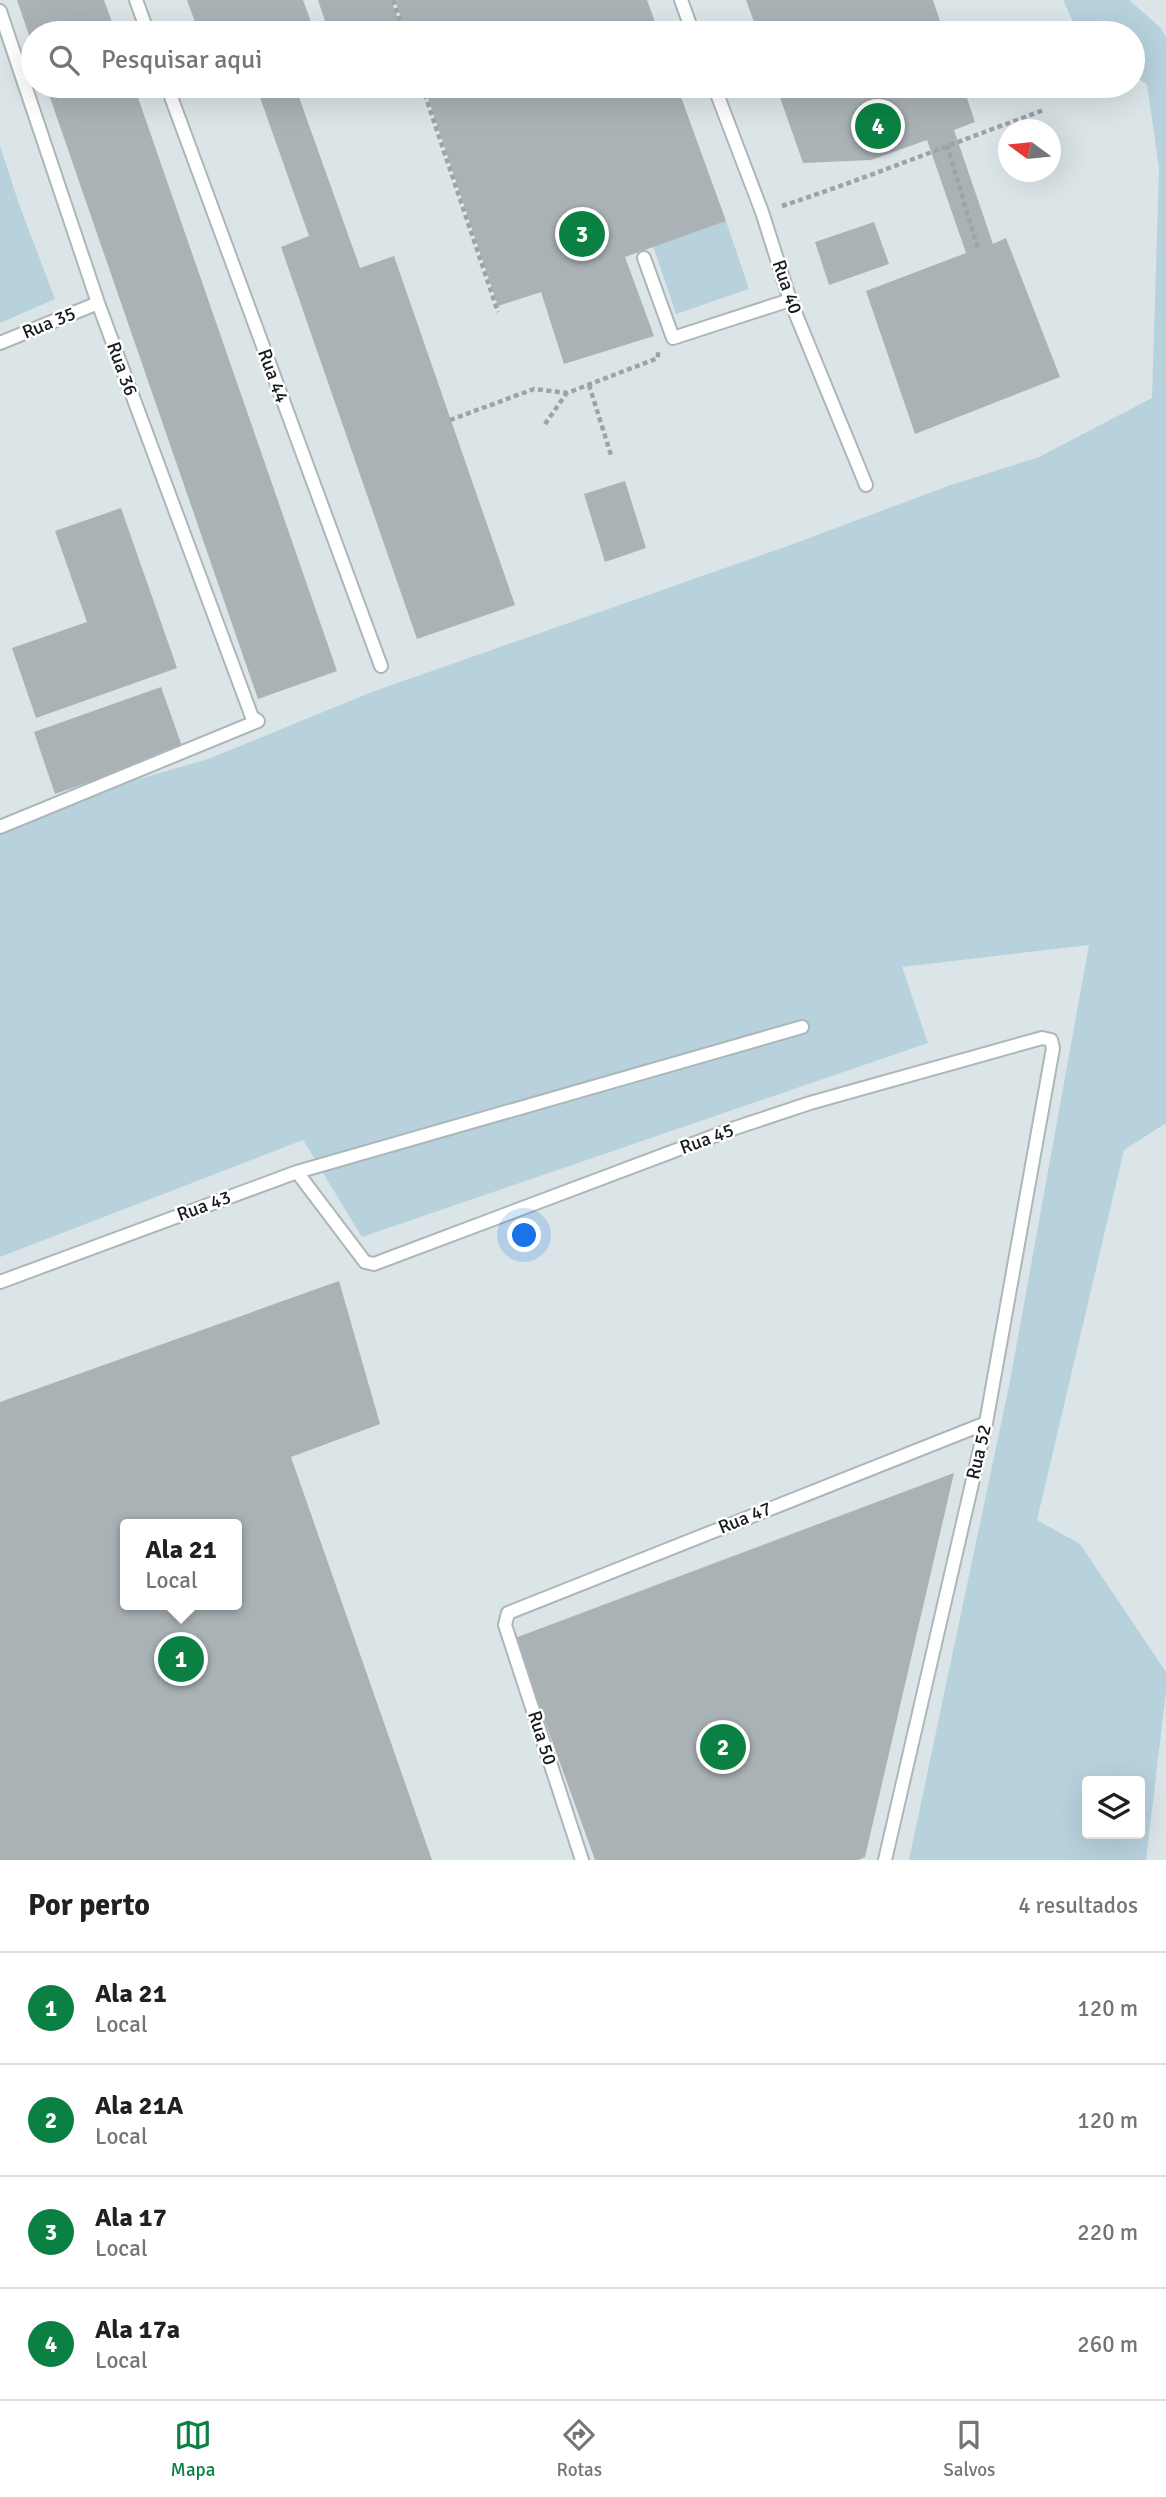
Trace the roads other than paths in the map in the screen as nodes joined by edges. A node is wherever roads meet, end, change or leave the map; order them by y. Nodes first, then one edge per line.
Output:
1 (136, 0) edge
2 (681, 0) edge
3 (0, 11) edge
4 (144, 21) edge
5 (689, 21) edge
6 (21, 74) edge
7 (29, 98) edge
8 (171, 98) edge
9 (719, 98) edge
10 (644, 258) dead end
11 (790, 300) junction
12 (97, 303) junction
13 (0, 343) edge
14 (866, 485) dead end
15 (381, 666) dead end
16 (0, 827) edge
17 (802, 1027) dead end
18 (1051, 1040) joint
19 (297, 1172) junction
20 (0, 1282) edge
21 (986, 1423) junction
22 (505, 1617) joint
23 (582, 1860) edge
24 (885, 1860) edge

1 - 4 lane
2 - 5 lane
3 - 6 lane, Rua 36
7 - 12 lane, Rua 36
8 - 15 lane, Rua 44
9 - 11 lane, Rua 40
10 - 11 lane
11 - 14 lane, Rua 40
12 - 13 lane, Rua 35
12 - 16 lane, Rua 36
17 - 19 lane, Rua 43
18 - 19 lane, Rua 45
18 - 21 lane, Rua 52
19 - 20 lane, Rua 43
21 - 22 lane, Rua 47
21 - 24 lane, Rua 52
22 - 23 lane, Rua 50

